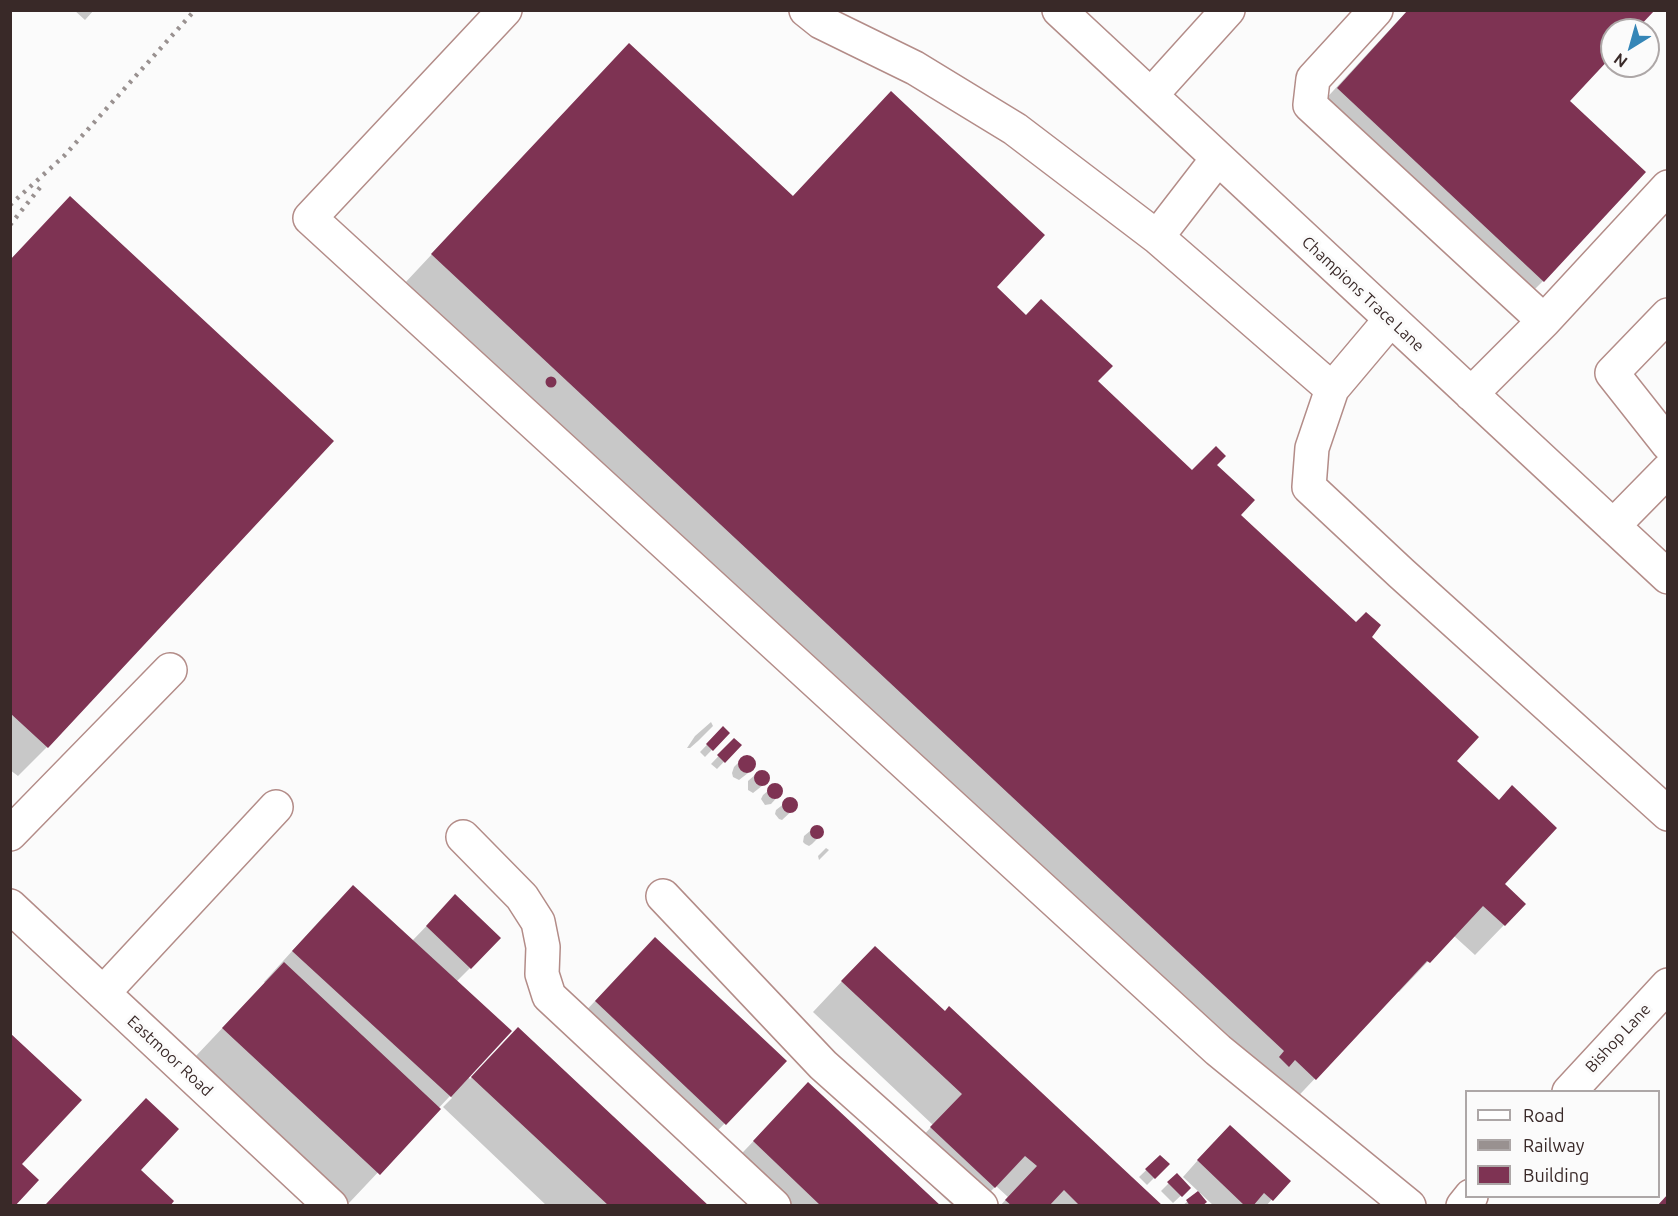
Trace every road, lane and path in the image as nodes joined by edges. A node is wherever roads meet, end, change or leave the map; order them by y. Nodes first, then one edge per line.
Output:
1 (505, 10) edge
2 (806, 10) edge
3 (1059, 10) edge
4 (1228, 10) edge
5 (1376, 10) edge
6 (1150, 95) junction
7 (1218, 158) junction
8 (1668, 188) edge
9 (1157, 237) junction
10 (1668, 315) edge
11 (1390, 319) junction
12 (1544, 321) junction
13 (1332, 389) junction
14 (1471, 394) junction
15 (1668, 444) edge
16 (1668, 470) edge
17 (1613, 526) junction
18 (1668, 577) edge
19 (170, 670) dead end
20 (276, 807) dead end
21 (1668, 814) edge
22 (10, 834) edge
23 (463, 837) dead end
24 (663, 896) dead end
25 (10, 906) edge
26 (1668, 985) edge
27 (103, 993) junction
28 (1571, 1090) edge
29 (331, 1206) edge
30 (774, 1206) edge
31 (981, 1206) edge
32 (1409, 1206) edge

1 - 32 street
2 - 9 street
3 - 6 street, Champions Trace Lane
4 - 6 street
5 - 12 street
6 - 7 street, Champions Trace Lane
7 - 9 street
7 - 11 street, Champions Trace Lane
8 - 12 street
9 - 13 street
10 - 15 street
11 - 13 street
11 - 14 street, Champions Trace Lane
12 - 14 street
13 - 21 street
14 - 17 street, Champions Trace Lane
16 - 17 street
17 - 18 street, Champions Trace Lane
19 - 22 street
20 - 27 street
23 - 30 street
24 - 31 street
25 - 27 street, Eastmoor Road
26 - 28 street, Bishop Lane
27 - 29 street, Eastmoor Road

